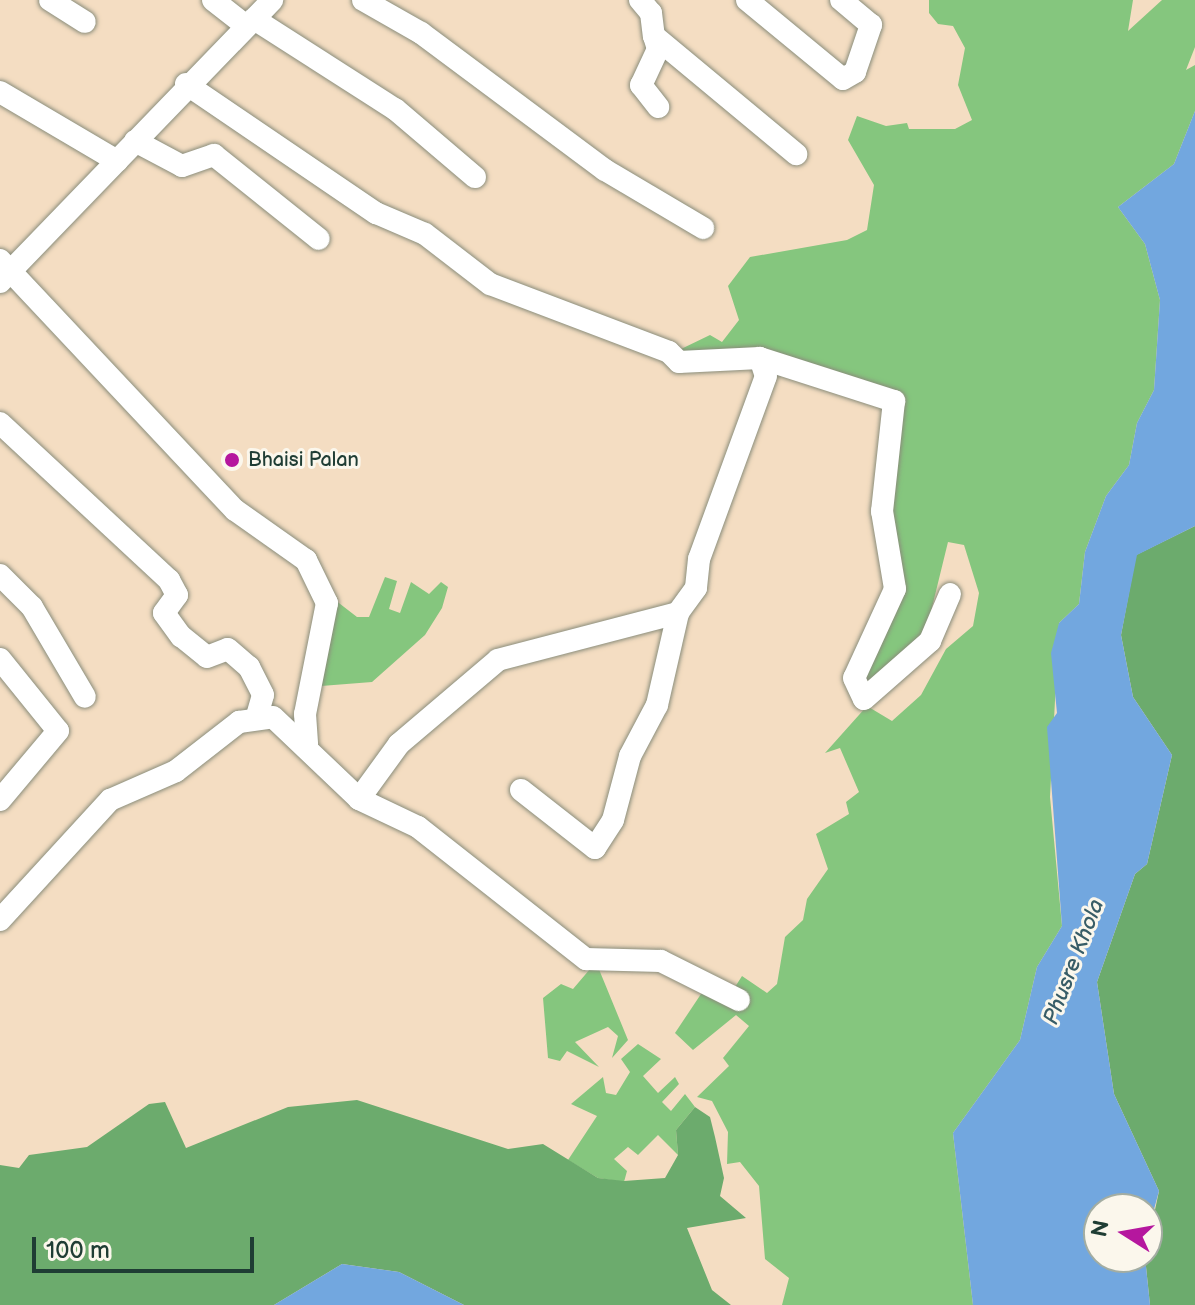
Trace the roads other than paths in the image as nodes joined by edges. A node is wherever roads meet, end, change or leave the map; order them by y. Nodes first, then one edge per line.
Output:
1 (50, 0) edge
2 (213, 0) edge
3 (272, 0) edge
4 (363, 0) edge
5 (640, 0) edge
6 (747, 0) edge
7 (841, 0) edge
8 (85, 22) dead end
9 (250, 23) junction
10 (654, 36) junction
11 (186, 84) junction
12 (0, 92) edge
13 (658, 107) dead end
14 (135, 141) junction
15 (796, 154) dead end
16 (117, 161) junction
17 (475, 177) dead end
18 (703, 228) dead end
19 (319, 239) dead end
20 (5, 270) edge
21 (760, 358) junction
22 (0, 423) edge
23 (0, 575) edge
24 (950, 594) dead end
25 (678, 613) junction
26 (0, 659) edge
27 (85, 697) dead end
28 (257, 716) junction
29 (307, 744) junction
30 (521, 790) dead end
31 (359, 799) junction
32 (0, 800) edge
33 (0, 920) edge
34 (739, 1000) dead end

1 - 8 street
2 - 9 street
3 - 9 street
4 - 18 street
5 - 10 street
6 - 7 street
9 - 11 street
9 - 17 street
10 - 13 street
10 - 15 street
11 - 14 street
11 - 21 street
12 - 16 street
14 - 16 street
14 - 19 street
16 - 20 street
20 - 29 street
21 - 24 street
21 - 25 street
22 - 28 street
23 - 27 street
25 - 30 street
25 - 31 street
26 - 32 street
28 - 29 street
28 - 33 street
29 - 31 street
31 - 34 street

